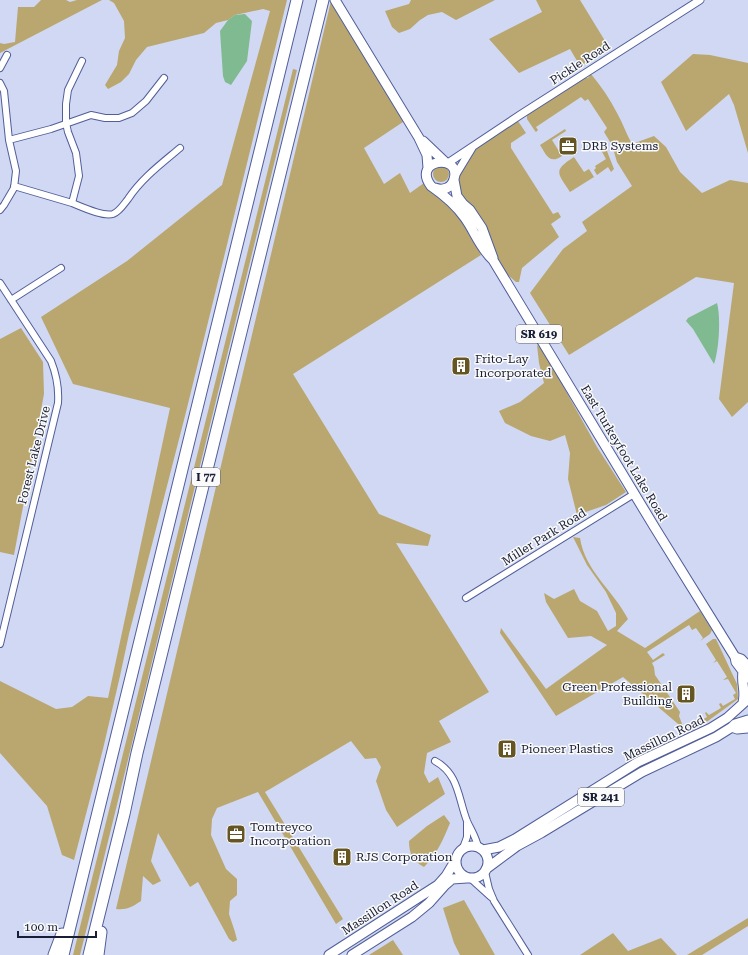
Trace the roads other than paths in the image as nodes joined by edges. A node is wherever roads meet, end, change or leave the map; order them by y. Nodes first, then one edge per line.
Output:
1 (297, 0) edge
2 (323, 0) edge
3 (335, 0) edge
4 (700, 0) edge
5 (7, 55) dead end
6 (82, 61) dead end
7 (0, 68) edge
8 (164, 78) dead end
9 (0, 83) edge
10 (2, 98) edge
11 (66, 124) junction
12 (419, 138) junction
13 (9, 140) junction
14 (473, 146) junction
15 (180, 148) dead end
16 (446, 162) junction
17 (428, 168) junction
18 (454, 178) junction
19 (14, 186) junction
20 (435, 188) junction
21 (72, 203) junction
22 (0, 210) edge
23 (493, 260) junction
24 (61, 268) dead end
25 (0, 283) edge
26 (11, 300) junction
27 (634, 494) junction
28 (466, 598) dead end
29 (0, 644) edge
30 (746, 672) edge
31 (745, 701) edge
32 (748, 720) edge
33 (732, 727) junction
34 (748, 728) edge
35 (435, 761) dead end
36 (467, 821) junction
37 (463, 848) junction
38 (480, 848) junction
39 (455, 861) junction
40 (486, 870) junction
41 (469, 878) junction
42 (105, 891) junction
43 (494, 901) junction
44 (75, 906) junction
45 (54, 955) edge
46 (63, 955) edge
47 (89, 955) edge
48 (98, 955) edge
49 (329, 955) edge
50 (352, 955) edge
51 (528, 955) edge

1 - 44 highway, I 77
2 - 42 highway, I 77
3 - 12 main road
4 - 14 street, Pickle Road
5 - 7 street
6 - 11 street
8 - 11 street
9 - 10 street
10 - 13 street
11 - 13 street
11 - 21 street
12 - 16 main road
12 - 17 main road
13 - 19 street
14 - 16 street, Pickle Road
14 - 18 street, Pickle Road
15 - 21 street
16 - 17 main road
16 - 18 main road
17 - 20 main road
18 - 20 main road
18 - 23 main road, East Turkeyfoot Lake Road
19 - 21 street
19 - 22 street
20 - 23 main road, East Turkeyfoot Lake Road
23 - 27 main road, East Turkeyfoot Lake Road / SR 619
24 - 26 street
25 - 26 street, Forest Lake Drive
26 - 29 street, Forest Lake Drive
27 - 28 street, Miller Park Road
27 - 30 main road, East Turkeyfoot Lake Road / SR 619
30 - 31 main road
31 - 38 main road, Massillon Road / SR 241
32 - 33 main road, Massillon Road / SR 241
33 - 34 main road
33 - 40 main road, Massillon Road / SR 241
35 - 36 street
36 - 37 street
36 - 38 street
37 - 38 main road, SR 241
37 - 39 main road
38 - 40 main road
39 - 41 main road
39 - 49 main road, Massillon Road
40 - 41 main road, SR 241
40 - 43 street
41 - 43 street
41 - 50 main road, Massillon Road / SR 241
42 - 47 highway, I 77
42 - 48 highway
43 - 51 street
44 - 45 highway
44 - 46 highway, I 77

